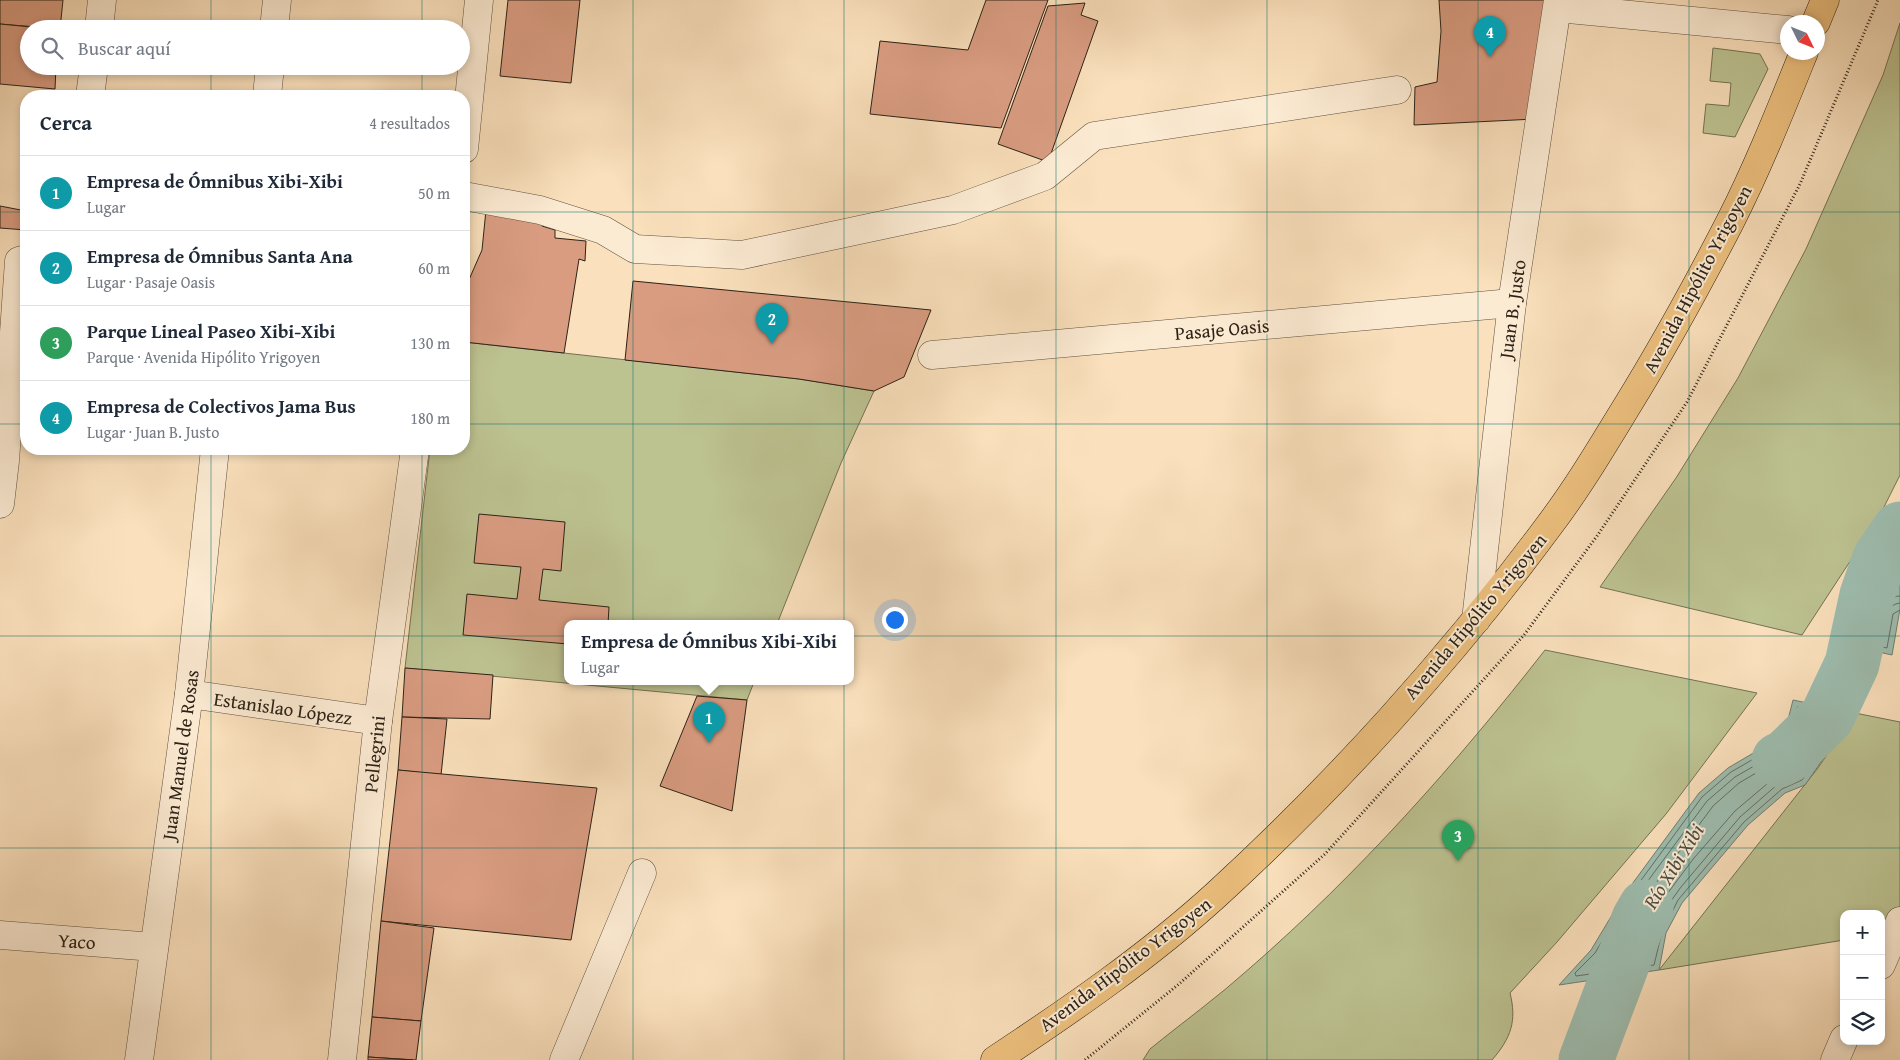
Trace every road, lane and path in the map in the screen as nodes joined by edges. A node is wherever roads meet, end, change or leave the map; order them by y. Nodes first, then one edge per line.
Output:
1 (102, 0) edge
2 (277, 0) edge
3 (479, 0) edge
4 (1825, 0) edge
5 (1558, 4) edge
6 (1819, 15) edge
7 (99, 20) edge
8 (275, 20) edge
9 (1780, 29) edge
10 (1801, 60) edge
11 (93, 75) edge
12 (269, 75) edge
13 (91, 90) edge
14 (268, 90) edge
15 (470, 90) edge
16 (1397, 90) dead end
17 (470, 197) edge
18 (18, 260) edge
19 (1512, 303) junction
20 (932, 355) dead end
21 (214, 455) edge
22 (415, 455) edge
23 (3, 461) edge
24 (0, 504) edge
25 (1476, 620) junction
26 (189, 694) junction
27 (378, 721) junction
28 (642, 873) dead end
29 (1900, 921) edge
30 (0, 935) edge
31 (154, 947) junction
32 (1885, 956) edge
33 (1841, 1045) edge
34 (139, 1060) edge
35 (342, 1060) edge
36 (564, 1060) edge
37 (996, 1060) edge
38 (1835, 1060) edge

1 - 7 street
2 - 8 street
3 - 15 street
4 - 6 main road
5 - 9 street
5 - 19 street, Juan B. Justo
10 - 25 main road, Avenida Hipólito Yrigoyen
11 - 13 street
12 - 14 street
16 - 17 street
18 - 23 street
19 - 20 street, Pasaje Oasis
19 - 25 street, Juan B. Justo
21 - 26 street, Juan Manuel de Rosas
22 - 27 street, Pellegrini
23 - 24 street
25 - 37 main road, Avenida Hipólito Yrigoyen
26 - 27 street, Estanislao Lópezz
26 - 31 street, Juan Manuel de Rosas
27 - 35 street, Pellegrini
28 - 36 street
29 - 32 street
30 - 31 street, Yaco
31 - 34 street, Juan Manuel de Rosas
33 - 38 street

